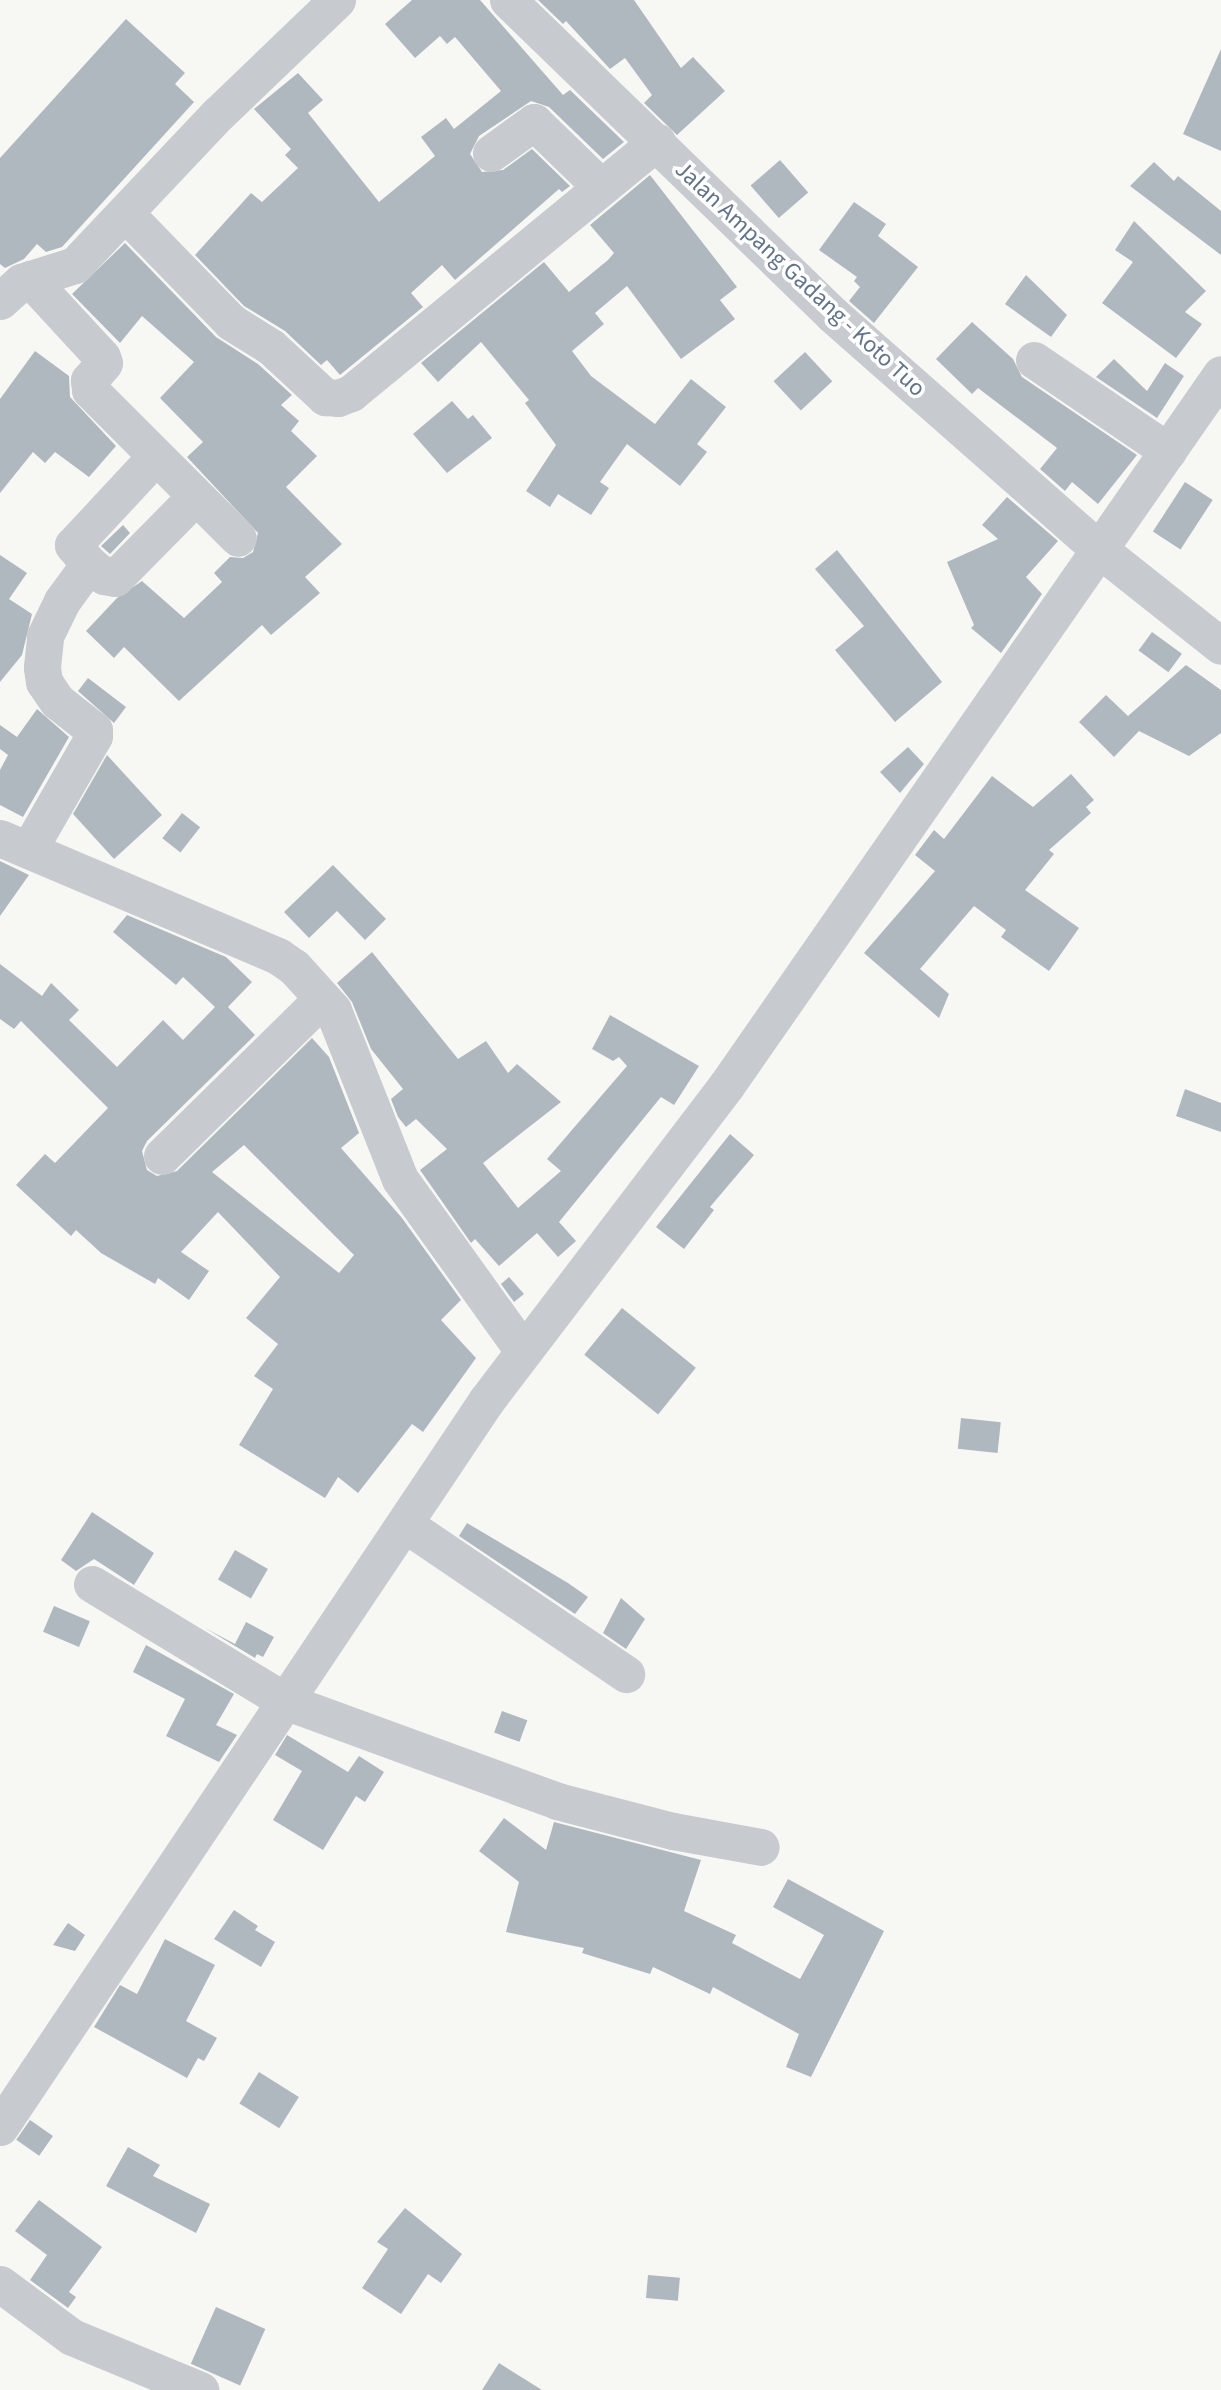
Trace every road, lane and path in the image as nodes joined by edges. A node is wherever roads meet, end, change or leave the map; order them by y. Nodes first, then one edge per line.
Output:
1 (337, 0) edge
2 (508, 0) edge
3 (657, 142) junction
4 (491, 153) dead end
5 (601, 187) junction
6 (125, 213) junction
7 (30, 279) junction
8 (0, 301) edge
9 (1034, 359) dead end
10 (1221, 374) edge
11 (1168, 451) junction
12 (155, 457) junction
13 (194, 498) junction
14 (238, 538) dead end
15 (1100, 550) junction
16 (89, 564) junction
17 (1221, 646) edge
18 (15, 844) edge
19 (322, 999) junction
20 (162, 1156) dead end
21 (523, 1351) junction
22 (406, 1525) junction
23 (92, 1584) dead end
24 (625, 1674) dead end
25 (287, 1702) junction
26 (761, 1847) dead end
27 (0, 2127) edge
28 (0, 2284) edge
29 (200, 2390) edge

1 - 6 street
2 - 3 street, Jalan Ampang Gadang - Koto Tuo
3 - 5 street
3 - 15 street, Jalan Ampang Gadang - Koto Tuo
4 - 5 street
5 - 6 street
6 - 7 street
7 - 8 street
7 - 12 street
9 - 11 street
10 - 11 street
11 - 15 street
12 - 13 street
12 - 16 street
13 - 14 street
13 - 16 street
15 - 17 street, Jalan Ampang Gadang - Koto Tuo
15 - 21 street
16 - 18 street
18 - 19 street
19 - 20 street
19 - 21 street
21 - 22 street
22 - 24 street
22 - 25 street
23 - 25 street
25 - 26 street
25 - 27 street
28 - 29 street

